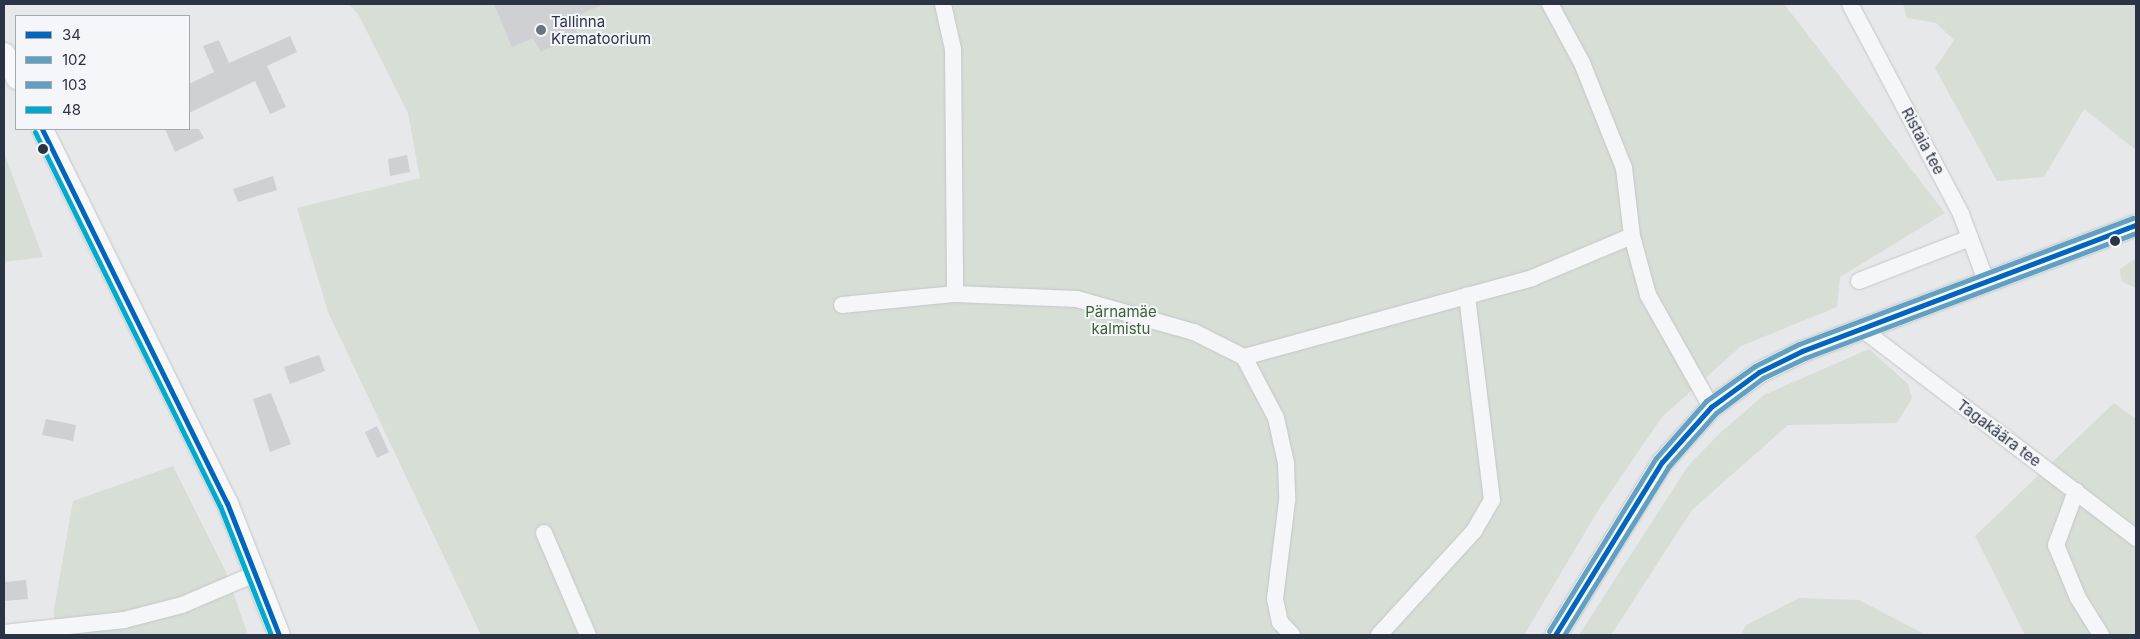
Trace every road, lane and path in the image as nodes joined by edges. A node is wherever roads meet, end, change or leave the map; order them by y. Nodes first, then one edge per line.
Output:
1 (943, 4) edge
2 (1550, 4) edge
3 (1850, 4) edge
4 (4, 53) edge
5 (15, 76) edge
6 (42, 130) edge
7 (2136, 225) edge
8 (1632, 236) junction
9 (1970, 238) junction
10 (1859, 281) dead end
11 (1987, 283) junction
12 (955, 294) junction
13 (1467, 296) junction
14 (842, 305) dead end
15 (1862, 329) junction
16 (1244, 357) junction
17 (1711, 407) junction
18 (2076, 491) junction
19 (544, 532) dead end
20 (2136, 538) edge
21 (257, 573) junction
22 (4, 633) edge
23 (279, 635) edge
24 (588, 635) edge
25 (1292, 635) edge
26 (1379, 635) edge
27 (1555, 635) edge
28 (2101, 635) edge

1 - 12 street
2 - 8 street
3 - 9 street, Ristaia tee
4 - 5 main road
6 - 21 main road
7 - 11 main road
8 - 13 street
8 - 17 street
9 - 10 street
9 - 11 street, Ristaia tee
11 - 15 main road
12 - 14 street
12 - 16 street
13 - 16 street
13 - 26 street
15 - 17 main road
15 - 18 street, Tagakäära tee
16 - 25 street
17 - 27 main road
18 - 20 street, Tagakäära tee
18 - 28 street
19 - 24 street
21 - 22 street
21 - 23 main road

